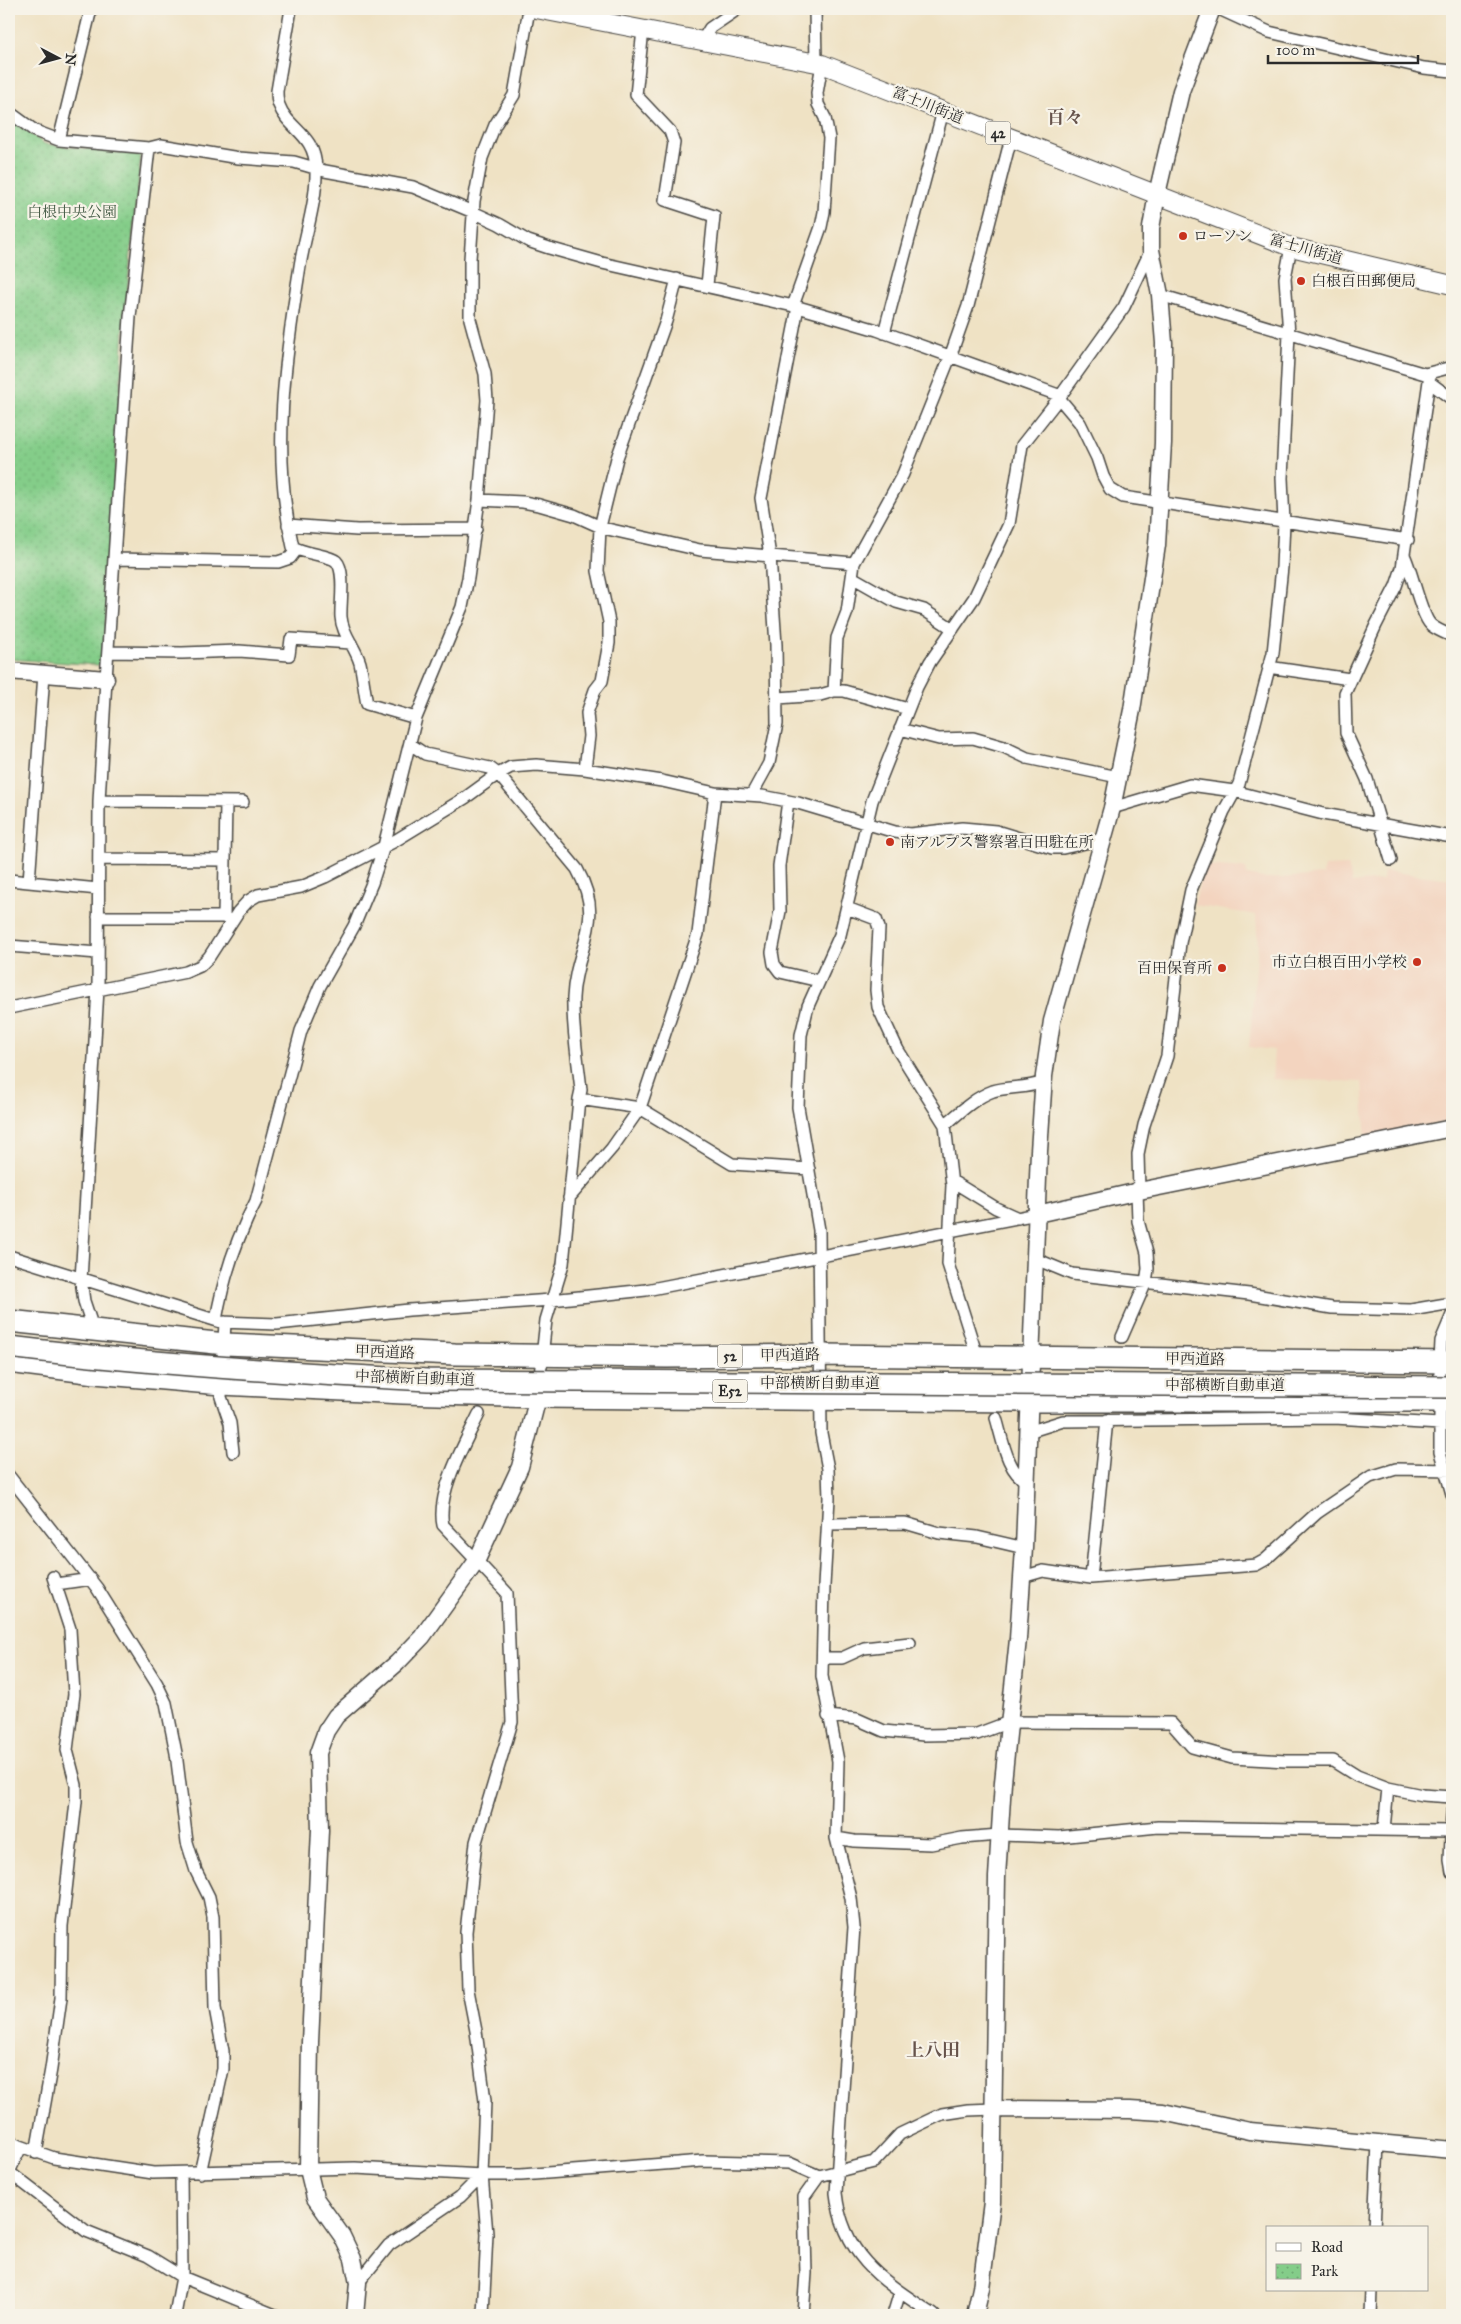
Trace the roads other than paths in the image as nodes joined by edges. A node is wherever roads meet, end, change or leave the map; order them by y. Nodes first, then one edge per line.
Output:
1 (91, 9) edge
2 (291, 9) edge
3 (529, 9) edge
4 (538, 9) edge
5 (738, 9) edge
6 (814, 9) edge
7 (1212, 9) edge
8 (1219, 9) edge
9 (643, 30) junction
10 (702, 41) junction
11 (819, 63) junction
12 (1452, 71) edge
13 (943, 111) junction
14 (9, 112) edge
15 (1011, 138) junction
16 (58, 140) junction
17 (149, 148) junction
18 (316, 169) junction
19 (1157, 194) junction
20 (473, 212) junction
21 (1291, 247) junction
22 (1151, 250) junction
23 (677, 279) junction
24 (707, 285) junction
25 (1452, 285) edge
26 (1160, 295) junction
27 (795, 307) junction
28 (884, 333) junction
29 (1290, 334) junction
30 (950, 357) junction
31 (1452, 367) edge
32 (1429, 378) junction
33 (1060, 397) junction
34 (1452, 399) edge
35 (479, 500) junction
36 (1160, 503) junction
37 (1284, 522) junction
38 (288, 525) junction
39 (600, 527) junction
40 (476, 529) junction
41 (1408, 540) junction
42 (297, 549) junction
43 (1404, 555) junction
44 (770, 556) junction
45 (114, 559) junction
46 (854, 563) junction
47 (852, 577) junction
48 (953, 629) junction
49 (1452, 636) edge
50 (351, 643) junction
51 (108, 652) junction
52 (1268, 667) junction
53 (9, 671) edge
54 (44, 674) junction
55 (106, 679) junction
56 (1350, 680) junction
57 (834, 691) junction
58 (778, 698) junction
59 (908, 709) junction
60 (416, 718) junction
61 (900, 729) junction
62 (410, 744) junction
63 (585, 769) junction
64 (498, 774) junction
65 (1118, 777) junction
66 (1234, 791) junction
67 (715, 793) junction
68 (752, 794) junction
69 (99, 801) junction
70 (788, 801) junction
71 (226, 802) junction
72 (242, 802) dead end
73 (1112, 808) junction
74 (865, 823) junction
75 (1379, 823) junction
76 (1452, 837) edge
77 (1103, 839) junction
78 (384, 846) junction
79 (99, 859) junction
80 (225, 860) junction
81 (1391, 860) dead end
82 (9, 880) edge
83 (29, 882) junction
84 (98, 889) junction
85 (847, 908) junction
86 (98, 917) junction
87 (228, 920) junction
88 (9, 946) edge
89 (98, 953) junction
90 (819, 981) junction
91 (98, 989) junction
92 (9, 1008) edge
93 (1043, 1082) junction
94 (578, 1099) junction
95 (640, 1108) junction
96 (945, 1125) junction
97 (1452, 1128) edge
98 (809, 1169) junction
99 (952, 1181) junction
100 (1138, 1191) junction
101 (569, 1198) junction
102 (1037, 1214) junction
103 (1018, 1218) junction
104 (951, 1231) junction
105 (9, 1256) edge
106 (820, 1256) junction
107 (1035, 1262) junction
108 (81, 1280) junction
109 (1146, 1282) junction
110 (551, 1300) junction
111 (1452, 1303) edge
112 (1452, 1315) edge
113 (9, 1321) edge
114 (220, 1321) junction
115 (94, 1331) junction
116 (1122, 1337) dead end
117 (225, 1344) junction
118 (9, 1347) edge
119 (820, 1355) junction
120 (9, 1356) edge
121 (542, 1356) junction
122 (977, 1356) junction
123 (1030, 1358) junction
124 (9, 1362) edge
125 (1446, 1362) edge
126 (221, 1384) junction
127 (1449, 1396) edge
128 (538, 1397) junction
129 (821, 1399) junction
130 (1029, 1402) junction
131 (479, 1414) dead end
132 (996, 1418) dead end
133 (1107, 1420) junction
134 (1440, 1424) junction
135 (1028, 1432) junction
136 (233, 1452) dead end
137 (1449, 1470) edge
138 (9, 1476) edge
139 (1026, 1481) junction
140 (1452, 1494) edge
141 (828, 1524) junction
142 (1024, 1548) junction
143 (476, 1562) junction
144 (1022, 1577) junction
145 (1091, 1578) junction
146 (90, 1579) junction
147 (910, 1642) dead end
148 (823, 1658) junction
149 (828, 1716) junction
150 (1009, 1722) junction
151 (1388, 1788) junction
152 (1452, 1797) edge
153 (1452, 1813) edge
154 (1384, 1829) junction
155 (1450, 1830) junction
156 (999, 1835) junction
157 (836, 1838) junction
158 (1452, 1872) edge
159 (995, 2109) junction
160 (9, 2142) edge
161 (1378, 2143) junction
162 (16, 2150) edge
163 (1452, 2150) edge
164 (36, 2153) junction
165 (54, 2158) junction
166 (308, 2169) junction
167 (181, 2173) junction
168 (200, 2173) junction
169 (837, 2173) junction
170 (482, 2175) junction
171 (819, 2176) junction
172 (1374, 2226) edge
173 (182, 2277) junction
174 (358, 2283) junction
175 (900, 2292) junction
176 (1371, 2292) edge
177 (175, 2315) edge
178 (275, 2315) edge
179 (355, 2315) edge
180 (483, 2315) edge
181 (802, 2315) edge
182 (893, 2315) edge
183 (934, 2315) edge
184 (975, 2315) edge
185 (1370, 2315) edge

1 - 16 street
2 - 18 street
3 - 20 street
4 - 9 main road, 富士川街道 / 42
5 - 10 street
6 - 11 street
7 - 19 street
8 - 12 street
9 - 10 main road, 富士川街道 / 42
9 - 24 street
10 - 11 main road, 富士川街道 / 42
11 - 13 main road, 富士川街道 / 42
11 - 27 street
13 - 15 main road, 富士川街道 / 42
13 - 28 street
14 - 16 street
15 - 19 main road, 富士川街道 / 42
15 - 30 street
16 - 17 street
17 - 18 street
17 - 45 street
18 - 20 street
18 - 38 street
19 - 21 main road, 富士川街道 / 42
19 - 22 street
20 - 23 street
20 - 35 street
21 - 25 main road, 富士川街道 / 42
21 - 29 street
22 - 26 street
22 - 33 street
23 - 24 street
23 - 39 street
24 - 27 street
26 - 29 street
26 - 36 street
27 - 28 street
27 - 44 street
28 - 30 street
29 - 32 street
29 - 37 street
30 - 33 street
30 - 46 street
31 - 32 street
32 - 34 street
32 - 41 street
33 - 36 street
33 - 48 street
35 - 39 street
35 - 40 street
36 - 37 street
36 - 65 street
37 - 41 street
37 - 52 street
38 - 40 street
38 - 42 street
39 - 44 street
39 - 63 street
40 - 60 street
41 - 43 street
42 - 45 street
42 - 50 street
43 - 49 street
43 - 56 street
44 - 46 street
44 - 58 street
45 - 51 street
46 - 47 street
47 - 48 street
47 - 57 street
48 - 59 street
50 - 51 street
50 - 60 street
51 - 55 street
52 - 56 street
52 - 66 street
53 - 54 street
54 - 55 street
54 - 83 street
55 - 69 street
56 - 75 street
57 - 58 street
57 - 59 street
58 - 68 street
59 - 61 street
60 - 62 street
61 - 65 street
61 - 74 street
62 - 64 street
62 - 78 street
63 - 64 street
63 - 67 street
64 - 78 street
64 - 94 street
65 - 73 street
66 - 73 street
66 - 75 street
66 - 100 street
67 - 68 street
67 - 95 street
68 - 70 street
69 - 71 street
69 - 79 street
70 - 74 street
70 - 90 street
71 - 72 street
71 - 80 street
73 - 77 street
74 - 77 street
74 - 85 street
75 - 76 street
75 - 81 street
77 - 93 street
78 - 87 street
78 - 114 street
79 - 80 street
79 - 84 street
80 - 87 street
82 - 83 street
83 - 84 street
84 - 86 street
85 - 90 street
85 - 96 street
86 - 87 street
86 - 89 street
87 - 91 street
88 - 89 street
89 - 91 street
90 - 98 street
91 - 92 street
91 - 108 street
93 - 96 street
93 - 102 street
94 - 95 street
94 - 101 street
95 - 98 street
95 - 101 street
96 - 99 street
97 - 100 street
98 - 106 street
99 - 103 street
99 - 104 street
100 - 102 street
100 - 109 street
101 - 110 street
102 - 103 street
102 - 107 street
103 - 104 street
104 - 106 street
104 - 122 street
105 - 108 street
106 - 110 street
106 - 119 street
107 - 109 street
107 - 123 street
108 - 114 street
108 - 115 street
109 - 111 street
109 - 116 street
110 - 114 street
110 - 121 street
112 - 125 street
113 - 115 highway, 甲西道路 / 52
114 - 117 street
115 - 117 highway, 甲西道路 / 52
117 - 121 highway, 甲西道路 / 52
117 - 126 street
118 - 127 highway, 中部横断自動車道 / E52, bridge
119 - 121 highway, 甲西道路 / 52
119 - 122 highway, 甲西道路 / 52
119 - 129 street
120 - 127 highway, 中部横断自動車道 / E52
121 - 128 street
122 - 123 highway, 甲西道路 / 52
123 - 125 highway, 甲西道路 / 52
123 - 130 street
124 - 126 highway
125 - 127 street
126 - 128 highway
126 - 136 street
127 - 130 highway
127 - 134 street
128 - 129 highway
128 - 143 street
129 - 130 highway
129 - 141 street
130 - 135 street
131 - 143 street
132 - 139 street
133 - 134 street
133 - 135 street
133 - 145 street
134 - 137 street
135 - 139 street
137 - 140 street
137 - 145 street
138 - 146 street
139 - 142 street
141 - 142 street
141 - 148 street
142 - 144 street
143 - 166 street
143 - 170 street
144 - 145 street
144 - 150 street
146 - 164 street
146 - 168 street
147 - 148 street
148 - 149 street
149 - 150 street
149 - 157 street
150 - 151 street
150 - 156 street
151 - 152 street
151 - 154 street
153 - 155 street
154 - 155 street
154 - 156 street
155 - 158 street
156 - 157 street
156 - 159 street
157 - 169 street
159 - 161 street
159 - 169 street
159 - 184 street
160 - 162 street
161 - 163 street
161 - 172 street
162 - 164 street
162 - 165 street
162 - 173 street
164 - 165 street
165 - 167 street
166 - 168 street
166 - 170 street
166 - 174 street
167 - 168 street
167 - 173 street
169 - 171 street
169 - 175 street
170 - 171 street
170 - 174 street
170 - 180 street
171 - 181 street
173 - 177 street
173 - 178 street
174 - 179 street
175 - 182 street
175 - 183 street
176 - 185 street

